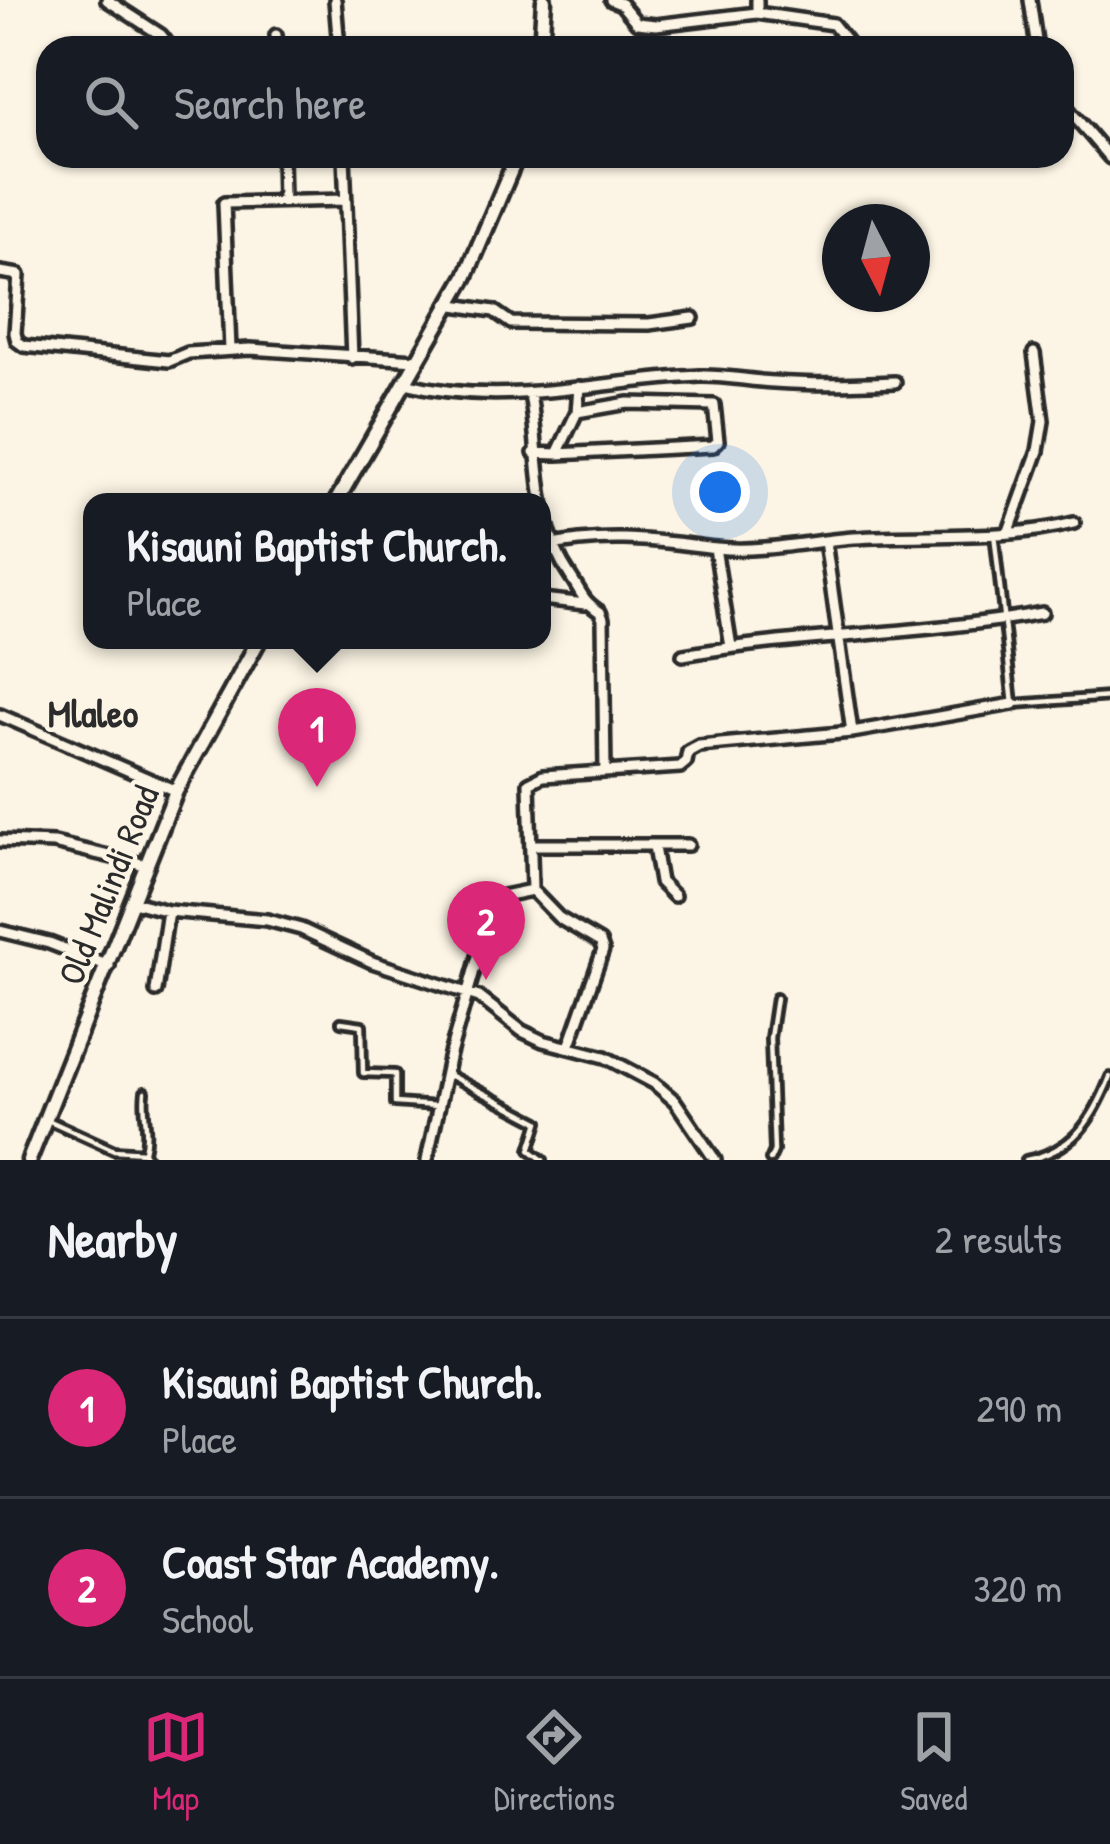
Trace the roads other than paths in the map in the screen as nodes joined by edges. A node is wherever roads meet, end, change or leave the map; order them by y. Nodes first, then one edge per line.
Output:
1 (107, 0) edge
2 (335, 0) edge
3 (544, 0) edge
4 (611, 0) edge
5 (757, 0) edge
6 (1030, 0) edge
7 (757, 13) junction
8 (162, 36) edge
9 (338, 36) edge
10 (542, 36) edge
11 (842, 36) edge
12 (1035, 36) edge
13 (1074, 115) edge
14 (1110, 158) edge
15 (283, 168) edge
16 (345, 168) edge
17 (512, 168) edge
18 (284, 200) junction
19 (346, 200) junction
20 (0, 272) edge
21 (448, 304) junction
22 (693, 318) dead end
23 (230, 350) junction
24 (1034, 353) dead end
25 (352, 358) junction
26 (416, 360) junction
27 (895, 382) dead end
28 (404, 383) junction
29 (579, 387) junction
30 (530, 394) junction
31 (577, 412) junction
32 (534, 453) junction
33 (556, 454) junction
34 (341, 493) edge
35 (539, 493) edge
36 (1074, 523) dead end
37 (1009, 531) junction
38 (994, 533) junction
39 (825, 541) junction
40 (551, 545) edge
41 (715, 548) junction
42 (551, 553) edge
43 (551, 600) edge
44 (585, 604) junction
45 (1042, 613) dead end
46 (1003, 620) junction
47 (837, 639) junction
48 (731, 646) junction
49 (254, 649) edge
50 (683, 655) dead end
51 (1110, 697) edge
52 (1013, 704) junction
53 (0, 715) edge
54 (852, 732) junction
55 (604, 772) junction
56 (176, 791) junction
57 (0, 841) edge
58 (533, 845) junction
59 (688, 845) dead end
60 (654, 847) junction
61 (146, 865) junction
62 (532, 890) junction
63 (674, 896) dead end
64 (133, 902) junction
65 (168, 911) junction
66 (0, 932) edge
67 (109, 966) junction
68 (156, 992) dead end
69 (466, 994) junction
70 (776, 998) dead end
71 (341, 1022) dead end
72 (569, 1047) junction
73 (445, 1073) junction
74 (1110, 1077) edge
75 (145, 1092) dead end
76 (437, 1106) junction
77 (45, 1119) junction
78 (143, 1151) junction
79 (29, 1160) edge
80 (148, 1160) edge
81 (427, 1160) edge
82 (543, 1160) edge
83 (715, 1160) edge
84 (770, 1160) edge
85 (1026, 1160) edge

1 - 8 street
2 - 9 street
3 - 10 main road
4 - 7 street
5 - 7 street
6 - 12 street
7 - 11 street
13 - 14 street
15 - 18 street
16 - 19 street
17 - 21 main road
18 - 19 street
18 - 23 street
19 - 25 street
20 - 23 street
21 - 22 street
21 - 26 main road
23 - 25 street
24 - 37 street
25 - 26 street
26 - 28 main road
27 - 29 street
28 - 30 street
28 - 34 main road
29 - 30 street
29 - 31 street
30 - 32 street
31 - 33 street
31 - 33 street
32 - 33 street
32 - 35 street
36 - 37 street
37 - 38 street
38 - 39 street
38 - 46 lane
39 - 41 street
39 - 47 street
40 - 41 street
41 - 48 street
42 - 44 street
43 - 44 street
44 - 55 street
45 - 46 street
46 - 47 street
46 - 52 lane
47 - 48 street
47 - 54 street
48 - 50 street
49 - 56 main road, Old Malindi Road
51 - 52 lane
52 - 54 street
53 - 56 street
54 - 55 street
55 - 58 street
56 - 61 main road, Old Malindi Road
57 - 61 street
58 - 60 street
58 - 62 street
59 - 60 street
60 - 63 street
61 - 64 main road, Old Malindi Road
62 - 69 street
62 - 72 street
64 - 65 street
64 - 67 main road, Old Malindi Road
65 - 68 street
65 - 69 street
66 - 67 street
67 - 77 main road, Old Malindi Road
69 - 72 street
69 - 73 street
70 - 84 lane
71 - 76 lane
72 - 83 street
73 - 76 street
73 - 82 lane
74 - 85 lane
75 - 78 lane
76 - 81 street
77 - 78 lane
77 - 79 main road, Old Malindi Road
78 - 80 lane

